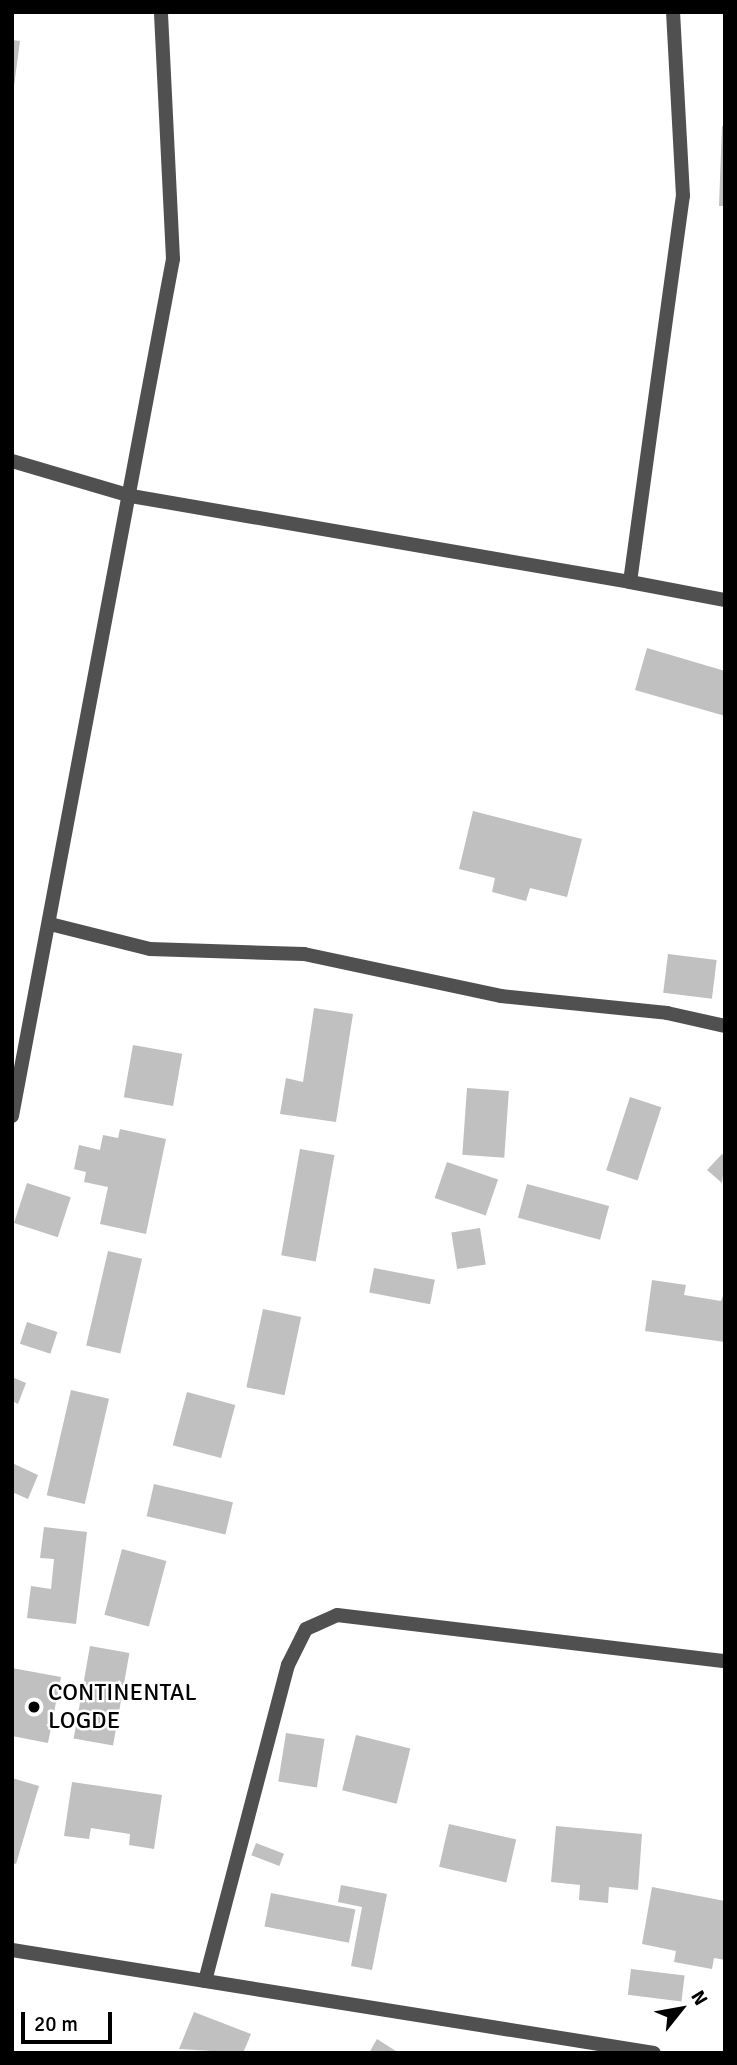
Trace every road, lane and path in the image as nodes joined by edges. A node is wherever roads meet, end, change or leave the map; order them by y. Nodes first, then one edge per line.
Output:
1 (161, 12) edge
2 (673, 12) edge
3 (12, 461) edge
4 (131, 496) junction
5 (630, 583) junction
6 (725, 600) edge
7 (50, 924) junction
8 (725, 1026) edge
9 (12, 1116) edge
10 (725, 1661) edge
11 (12, 1950) edge
12 (205, 1981) junction
13 (654, 2053) edge

1 - 4 street
2 - 5 street
3 - 4 street
4 - 5 street
4 - 7 street
5 - 6 street
7 - 8 street
7 - 9 street
10 - 12 street
11 - 12 street
12 - 13 street

